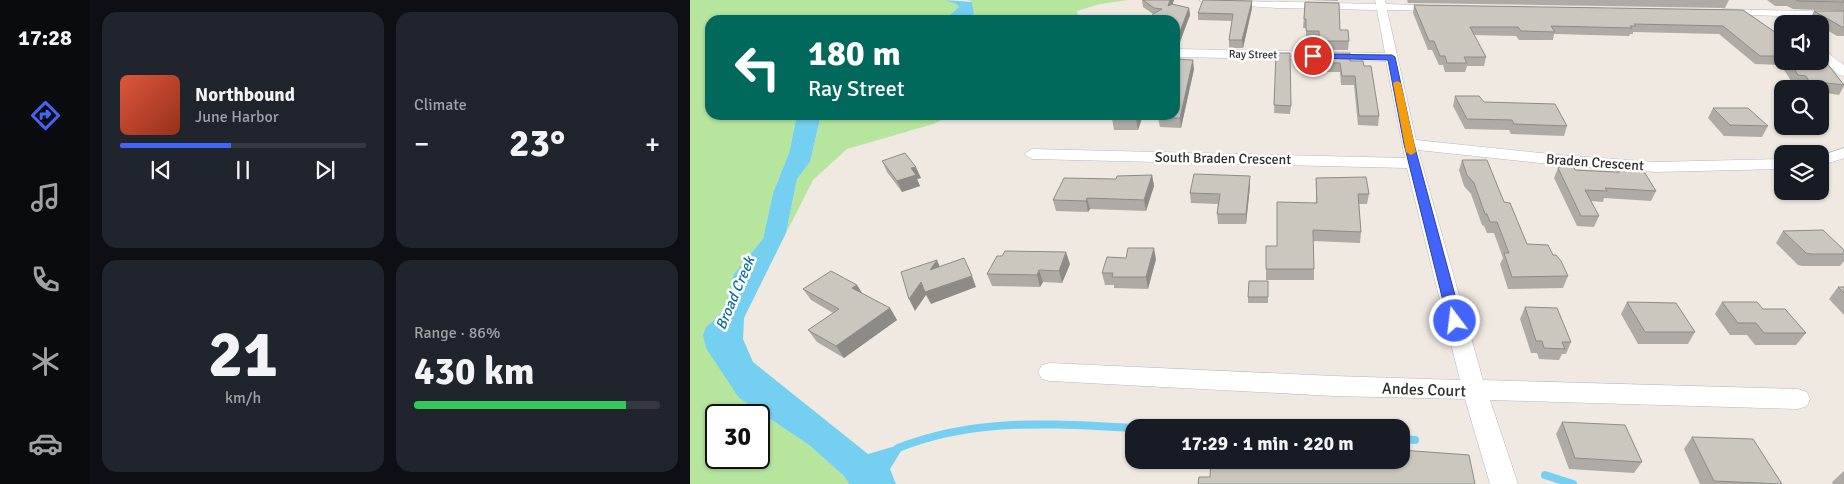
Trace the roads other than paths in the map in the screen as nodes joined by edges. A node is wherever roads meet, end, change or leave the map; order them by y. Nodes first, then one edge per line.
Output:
1 (1204, 0) edge
2 (1381, 3) edge
3 (1361, 7) joint
4 (1451, 8) edge
5 (1709, 12) edge
6 (1776, 13) joint
7 (1844, 15) edge
8 (1180, 53) edge
9 (1392, 57) junction
10 (1829, 59) edge
11 (1844, 72) edge
12 (1409, 144) junction
13 (1032, 154) dead end
14 (1844, 154) edge
15 (1829, 158) edge
16 (1414, 162) junction
17 (1774, 164) edge
18 (1050, 372) dead end
19 (1475, 391) junction
20 (1798, 400) dead end
21 (1504, 484) edge

1 - 3 street
2 - 3 street
2 - 4 street
2 - 9 street
5 - 6 street
6 - 7 street
8 - 9 street, Ray Street
9 - 12 street
10 - 11 street
12 - 16 street
12 - 17 street, Braden Crescent
13 - 16 street, South Braden Crescent
14 - 15 street
16 - 19 street
18 - 19 street, Andes Court
19 - 20 street, Andes Court
19 - 21 street

